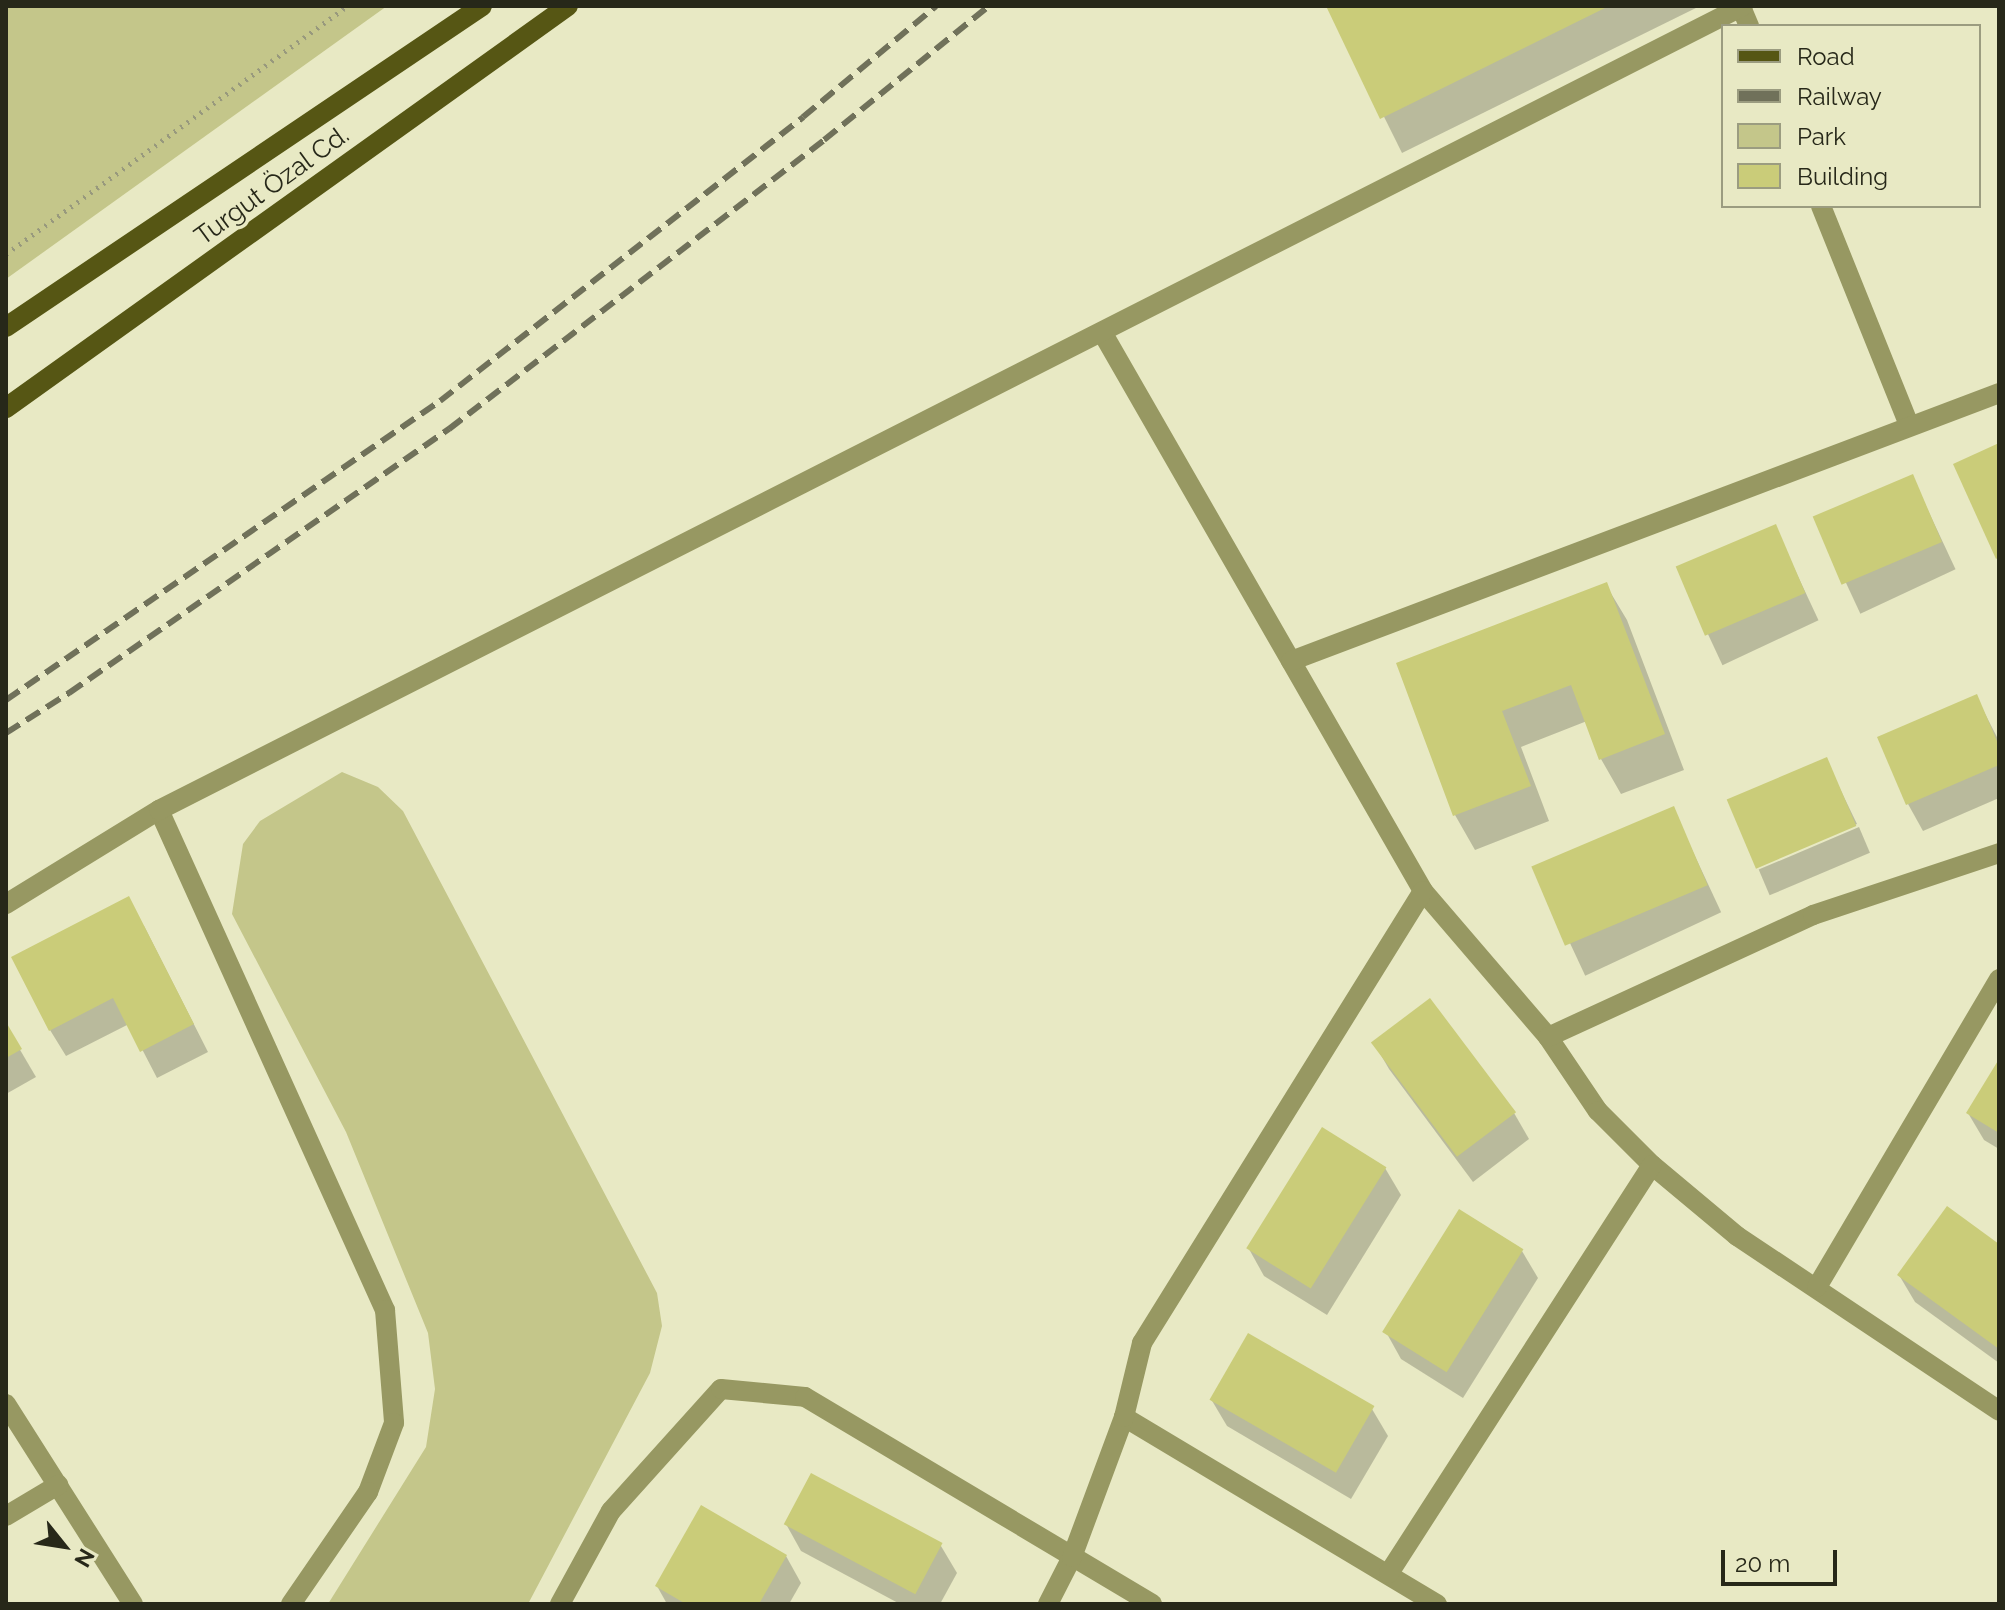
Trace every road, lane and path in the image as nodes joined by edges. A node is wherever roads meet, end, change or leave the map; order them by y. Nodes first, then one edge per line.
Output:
1 (347, 6) edge
2 (482, 6) edge
3 (568, 6) edge
4 (1742, 6) edge
5 (1822, 208) edge
6 (6, 254) edge
7 (6, 327) edge
8 (1102, 332) junction
9 (1999, 393) edge
10 (6, 408) edge
11 (1909, 425) junction
12 (1291, 661) junction
13 (159, 810) junction
14 (1999, 853) edge
15 (1423, 891) junction
16 (6, 904) edge
17 (1999, 979) edge
18 (1548, 1037) junction
19 (1652, 1165) junction
20 (1817, 1287) junction
21 (6, 1404) edge
22 (1999, 1411) edge
23 (1124, 1417) junction
24 (58, 1485) junction
25 (6, 1516) edge
26 (1072, 1557) junction
27 (1389, 1573) junction
28 (133, 1604) edge
29 (291, 1604) edge
30 (560, 1604) edge
31 (1048, 1604) edge
32 (1152, 1604) edge
33 (1437, 1604) edge

1 - 6 path
2 - 7 main road, Turgut Özal Cd.
3 - 10 main road, Turgut Özal Cd.
4 - 8 street
5 - 11 street
8 - 12 street
8 - 13 street
9 - 11 street
11 - 12 street
12 - 15 street
13 - 16 street
13 - 29 street
14 - 18 street
15 - 18 street
15 - 23 street
17 - 20 street
18 - 19 street
19 - 20 street
19 - 27 street
20 - 22 street
21 - 24 street
23 - 26 street
23 - 27 street
24 - 25 street
24 - 28 street
26 - 30 street
26 - 31 street
26 - 32 street
27 - 33 street

